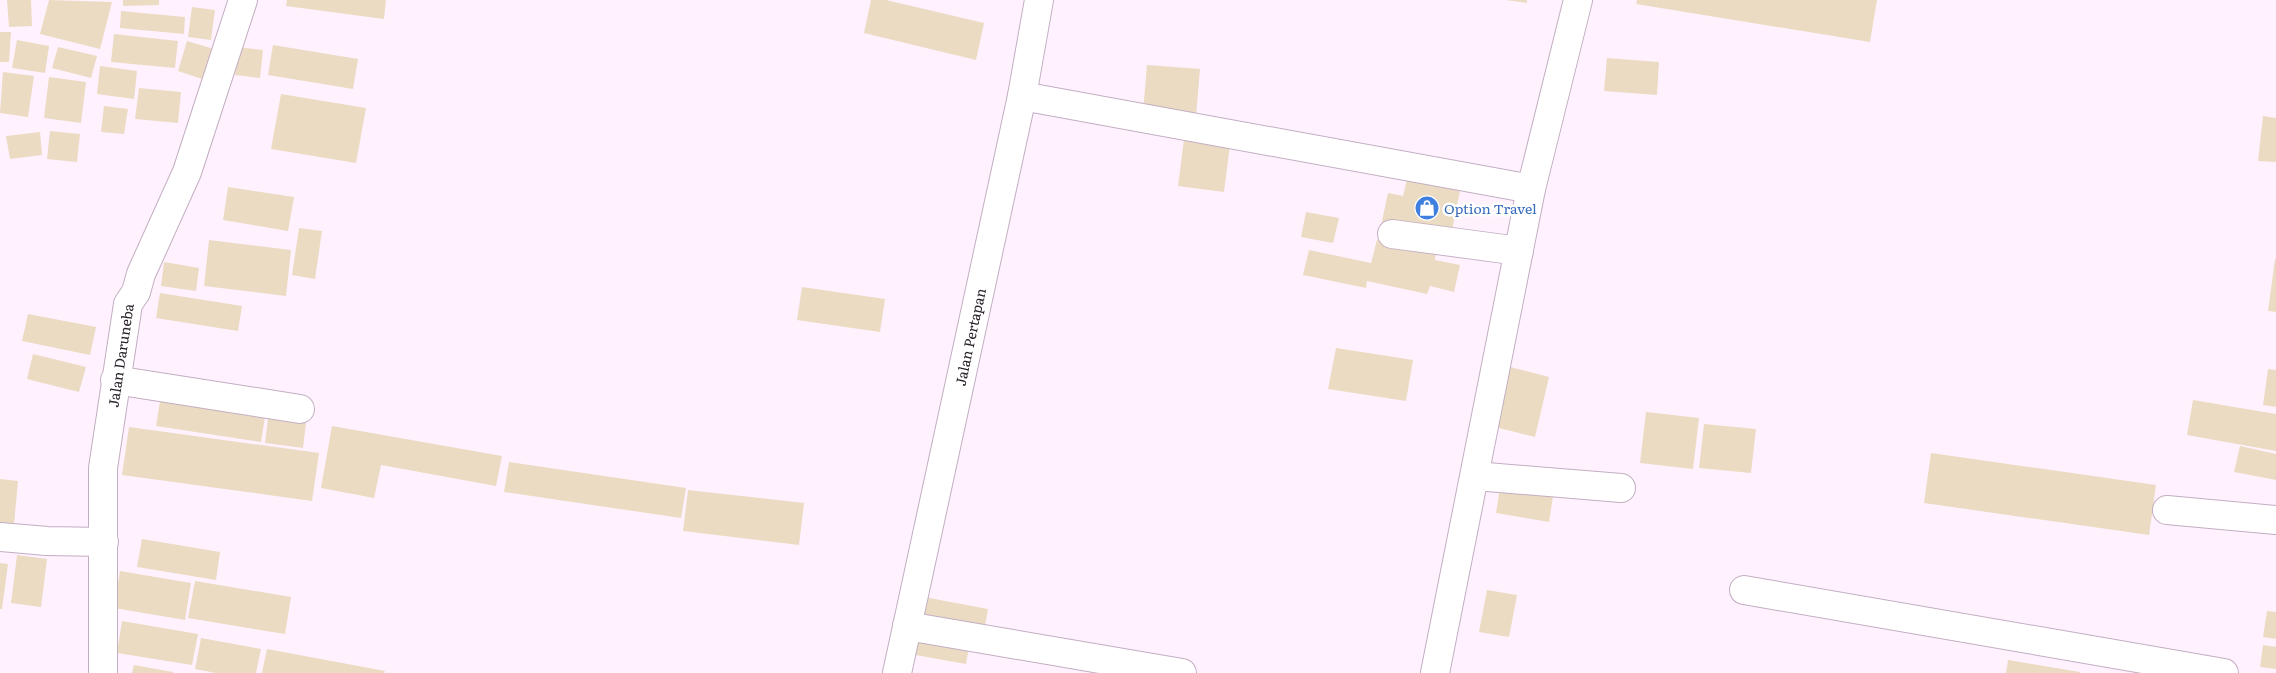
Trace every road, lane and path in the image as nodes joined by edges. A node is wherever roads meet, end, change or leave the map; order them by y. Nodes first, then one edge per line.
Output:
1 (1039, 0) edge
2 (1578, 0) edge
3 (238, 1) edge
4 (1022, 96) junction
5 (1531, 189) junction
6 (1392, 234) dead end
7 (1519, 251) junction
8 (115, 380) junction
9 (300, 409) dead end
10 (1475, 476) junction
11 (1621, 488) dead end
12 (2167, 510) dead end
13 (2276, 520) edge
14 (0, 537) edge
15 (96, 541) junction
16 (1744, 590) dead end
17 (907, 626) junction
18 (103, 673) edge
19 (897, 673) edge
20 (1182, 673) edge
21 (1436, 673) edge
22 (2224, 673) edge

1 - 4 street, Jalan Pertapan
2 - 5 street
3 - 8 street, Jalan Daruneba
4 - 5 street
4 - 17 street, Jalan Pertapan
5 - 7 street
6 - 7 street
7 - 10 street
8 - 9 street
8 - 15 street, Jalan Daruneba
10 - 11 street
10 - 21 street
12 - 13 street
14 - 15 street
15 - 18 street, Jalan Daruneba
16 - 22 street
17 - 19 street, Jalan Pertapan
17 - 20 street

